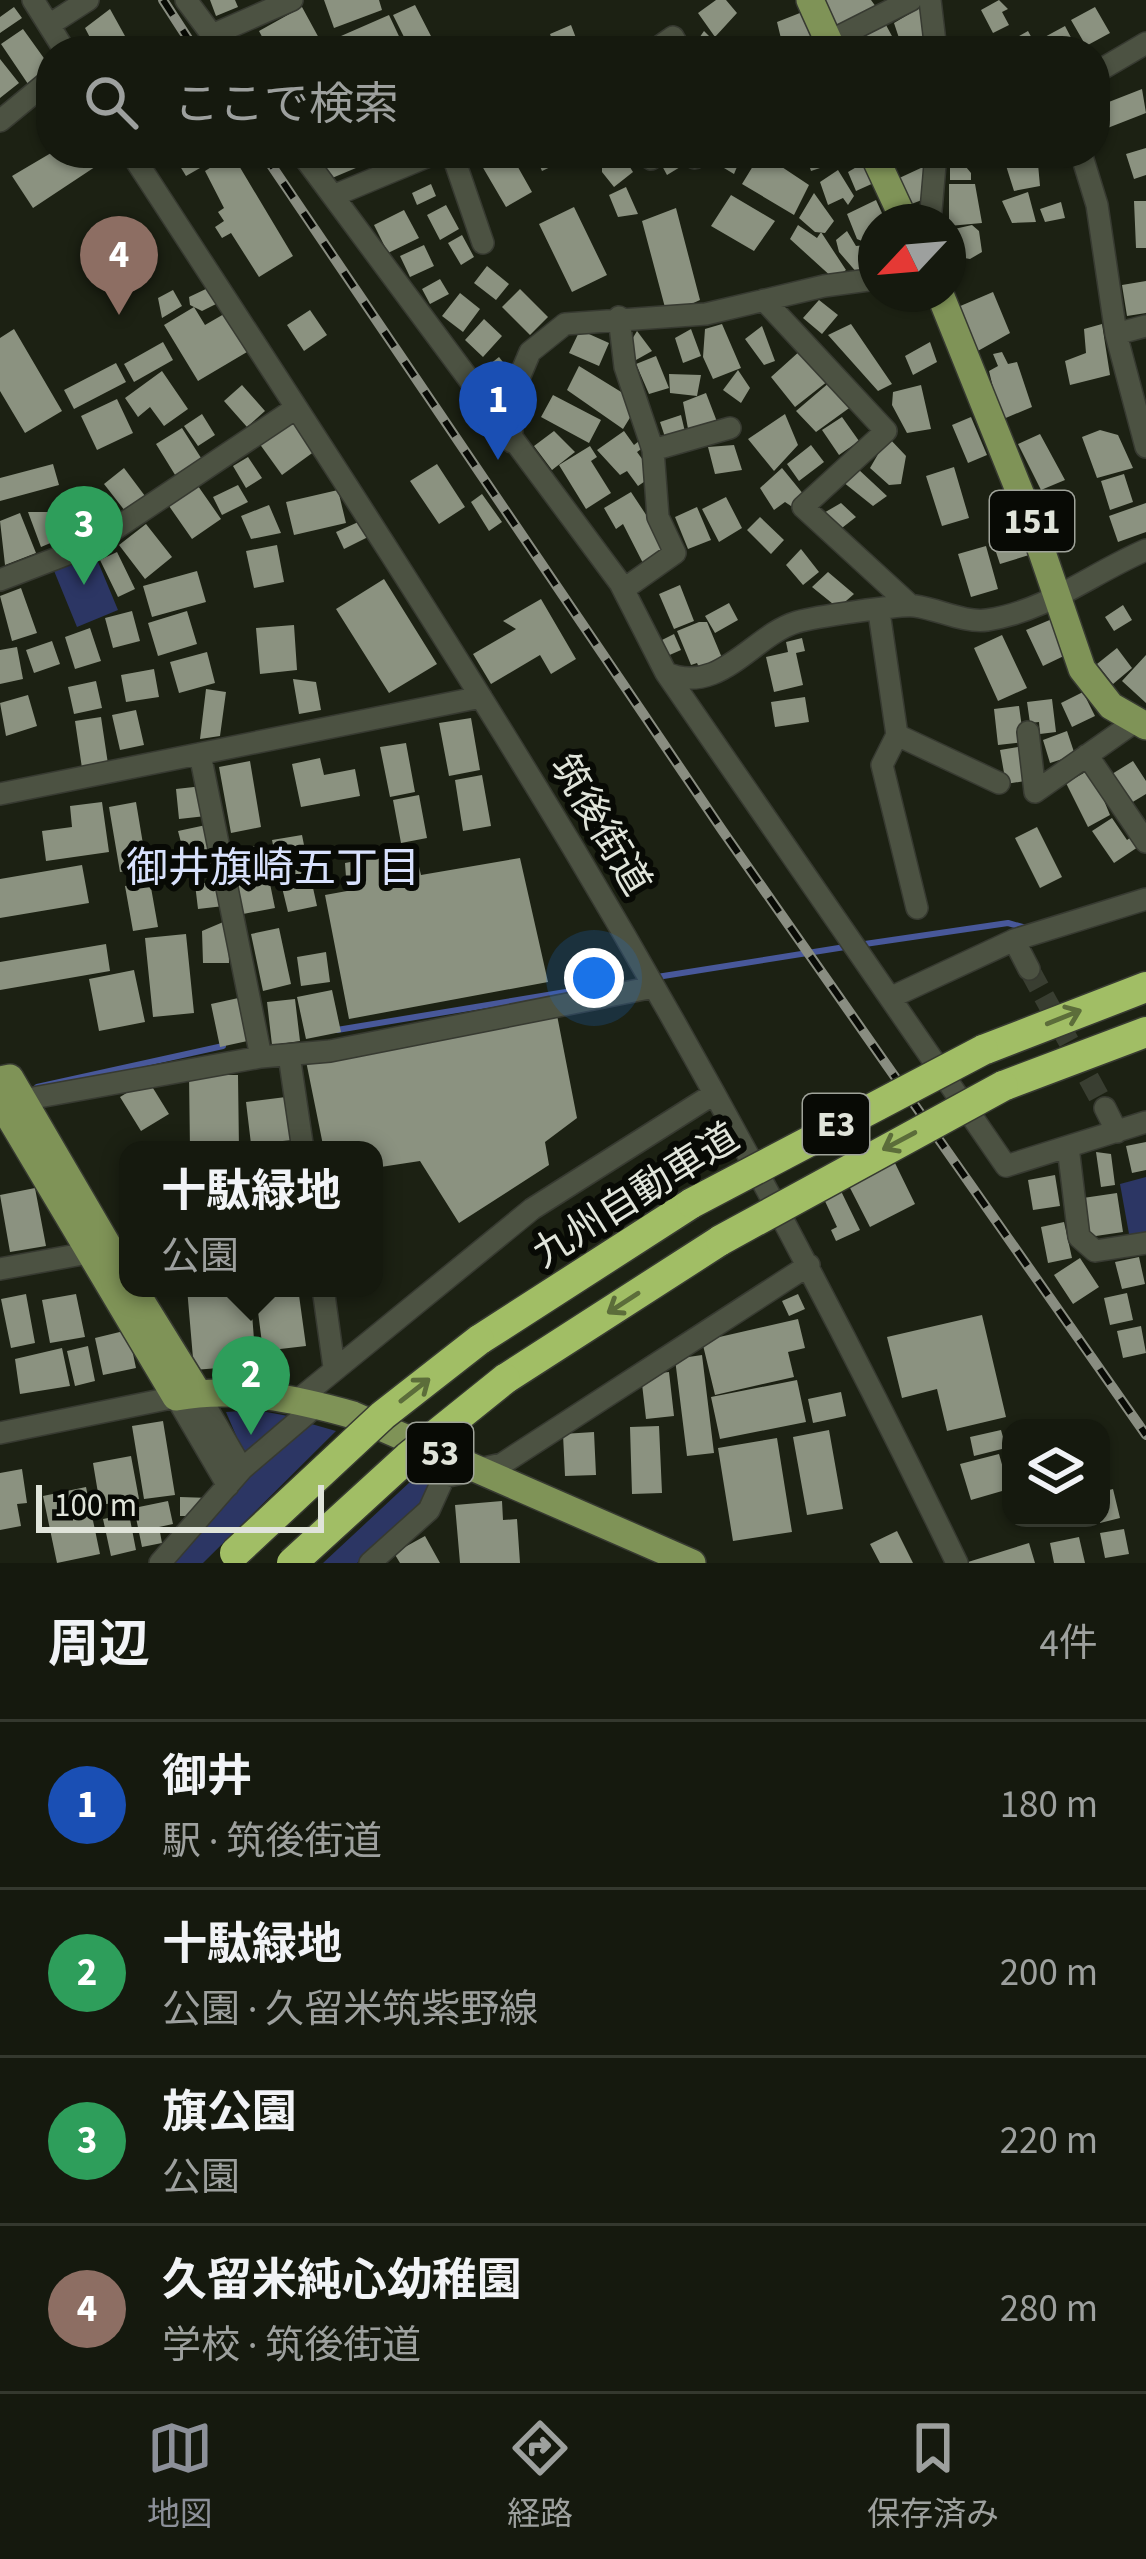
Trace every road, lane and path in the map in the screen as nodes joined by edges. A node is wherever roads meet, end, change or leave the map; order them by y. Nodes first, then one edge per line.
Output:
1 (33, 0) edge
2 (88, 0) edge
3 (186, 0) edge
4 (292, 0) edge
5 (810, 0) edge
6 (911, 0) edge
7 (930, 0) edge
8 (49, 25) junction
9 (56, 36) edge
10 (213, 36) edge
11 (230, 36) edge
12 (826, 36) edge
13 (848, 36) edge
14 (934, 36) edge
15 (1146, 43) edge
16 (1110, 64) edge
17 (36, 92) edge
18 (0, 121) edge
19 (141, 168) edge
20 (313, 168) edge
21 (388, 168) edge
22 (457, 168) edge
23 (880, 168) edge
24 (935, 168) edge
25 (1086, 168) edge
26 (334, 196) junction
27 (896, 204) edge
28 (932, 204) edge
29 (483, 242) dead end
30 (858, 282) edge
31 (764, 300) junction
32 (947, 312) edge
33 (619, 317) junction
34 (1146, 326) edge
35 (1116, 334) junction
36 (296, 408) junction
37 (730, 428) dead end
38 (512, 442) junction
39 (1146, 447) edge
40 (652, 450) junction
41 (1146, 550) edge
42 (0, 580) edge
43 (624, 589) junction
44 (1056, 601) junction
45 (910, 604) junction
46 (879, 612) junction
47 (666, 673) junction
48 (481, 697) junction
49 (1141, 724) edge
50 (1028, 733) dead end
51 (897, 735) junction
52 (200, 754) junction
53 (1087, 755) junction
54 (999, 783) dead end
55 (0, 794) edge
56 (1146, 842) edge
57 (1146, 899) edge
58 (917, 908) dead end
59 (1014, 940) junction
60 (1029, 969) tunnel mouth
61 (651, 981) junction
62 (1146, 987) edge
63 (893, 996) junction
64 (1146, 1032) edge
65 (289, 1055) junction
66 (261, 1057) junction
67 (5, 1090) edge
68 (712, 1095) junction
69 (1105, 1108) tunnel mouth
70 (1146, 1122) edge
71 (1117, 1132) junction
72 (302, 1141) edge
73 (1068, 1147) junction
74 (1146, 1243) edge
75 (88, 1253) junction
76 (809, 1265) junction
77 (119, 1266) edge
78 (0, 1269) edge
79 (138, 1297) edge
80 (323, 1297) edge
81 (334, 1367) junction
82 (187, 1395) junction
83 (307, 1402) junction
84 (0, 1433) edge
85 (473, 1468) junction
86 (235, 1477) junction
87 (231, 1558) edge
88 (160, 1563) edge
89 (292, 1563) edge
90 (370, 1563) edge
91 (692, 1563) edge
92 (957, 1563) edge

1 - 8 street
2 - 8 street
3 - 10 street
4 - 11 street
5 - 12 main road
6 - 13 street
7 - 14 street
8 - 9 street
15 - 16 street
17 - 18 street
19 - 36 street, 筑後街道
20 - 26 street
21 - 26 street
22 - 29 street
23 - 27 main road
24 - 28 street
25 - 35 street
26 - 38 street
30 - 31 street
31 - 33 street
31 - 45 street
32 - 44 main road, 151
33 - 38 street
33 - 40 street
34 - 35 street
35 - 39 street
36 - 42 street
36 - 48 street, 筑後街道
37 - 40 street
38 - 43 street
40 - 43 street
41 - 44 street
43 - 47 street
44 - 45 street
44 - 49 main road, 151
45 - 46 street
46 - 47 street
46 - 51 street
47 - 63 street
48 - 52 street
48 - 61 street, 筑後街道
49 - 53 street
50 - 53 street
51 - 54 street
51 - 58 street
52 - 55 street
52 - 66 street
53 - 56 street
57 - 59 street
59 - 60 street
59 - 63 street
61 - 65 street
61 - 68 street, 筑後街道
87 -> 62 highway, 九州自動車道 / E3, bridge
63 - 73 street
64 -> 89 highway, E3, bridge
65 - 66 street
65 - 72 street
66 - 67 street
67 - 75 main road
67 - 77 main road
68 - 76 street, 筑後街道
68 - 81 street
69 - 71 street
70 - 71 street
71 - 73 street
73 - 74 street
75 - 78 street
75 - 82 main road
76 - 85 street
76 - 92 street, 筑後街道
79 - 82 main road
80 - 81 street
81 - 83 street
82 - 83 main road, 53
82 - 84 street
82 - 86 street
83 - 85 main road, 53
83 - 86 street
85 - 90 street
85 - 91 main road, 53
86 - 88 street

